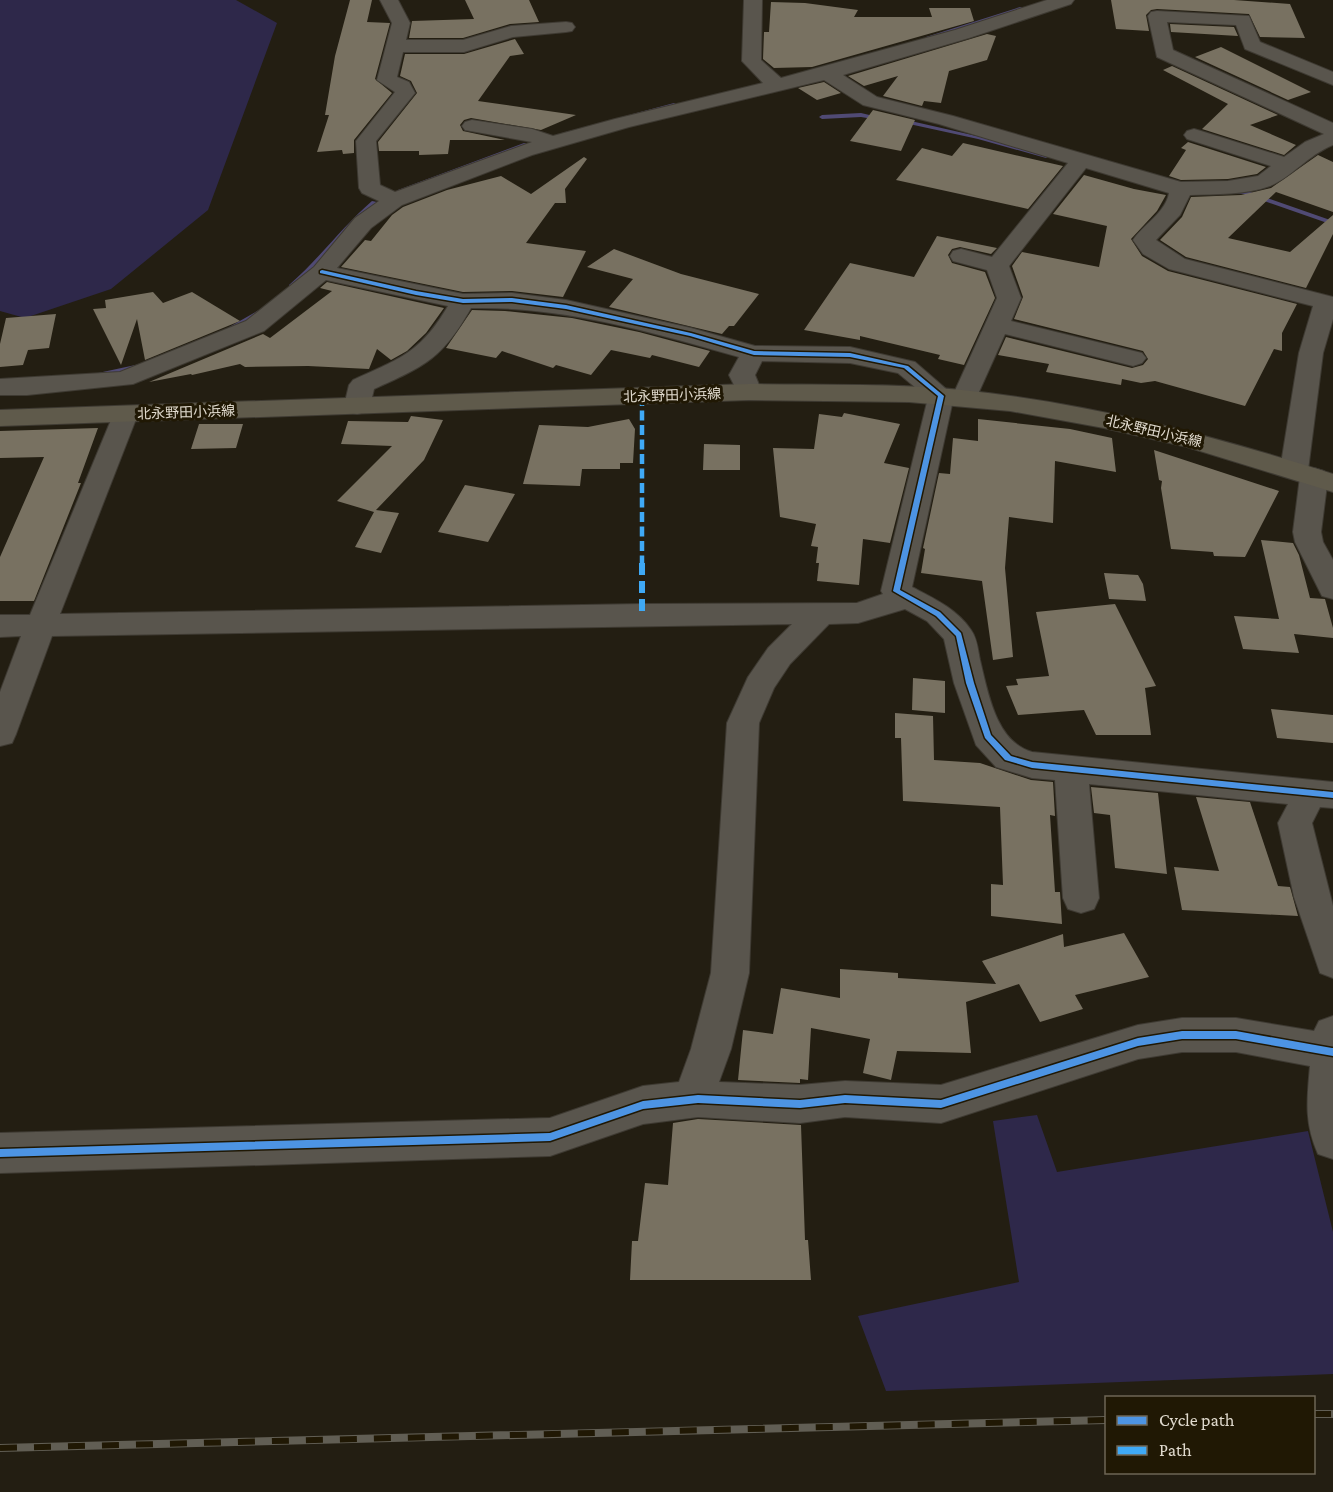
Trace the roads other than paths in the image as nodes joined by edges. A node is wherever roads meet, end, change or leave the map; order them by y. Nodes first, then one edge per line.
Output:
1 (388, 0) edge
2 (753, 0) edge
3 (1065, 0) edge
4 (566, 27) dead end
5 (396, 46) junction
6 (827, 73) junction
7 (777, 85) junction
8 (1326, 90) edge
9 (1286, 108) junction
10 (472, 126) dead end
11 (1333, 131) edge
12 (1194, 135) dead end
13 (1333, 138) edge
14 (551, 142) junction
15 (1080, 162) junction
16 (1288, 165) junction
17 (1180, 194) junction
18 (394, 200) junction
19 (961, 256) dead end
20 (997, 266) junction
21 (322, 272) junction
22 (463, 301) junction
23 (998, 325) junction
24 (754, 353) junction
25 (1133, 358) dead end
26 (0, 387) edge
27 (27, 387) junction
28 (749, 392) junction
29 (953, 397) junction
30 (357, 406) junction
31 (125, 414) junction
32 (10, 418) edge
33 (1314, 477) edge
34 (1333, 589) edge
35 (908, 597) junction
36 (821, 613) junction
37 (41, 625) junction
38 (0, 626) edge
39 (0, 734) edge
40 (1071, 769) junction
41 (1321, 794) edge
42 (1081, 898) dead end
43 (1333, 962) edge
44 (1332, 1042) edge
45 (698, 1099) junction
46 (1331, 1120) edge
47 (0, 1153) edge

1 - 5 street
2 - 7 street
3 - 6 street
4 - 5 street
5 - 18 street
6 - 7 street
6 - 15 street
7 - 14 street
8 - 9 street
8 - 9 street
9 - 11 street
10 - 14 street
12 - 16 street
13 - 16 street
14 - 18 street
15 - 17 street
15 - 20 street
16 - 17 street
17 - 33 street
18 - 21 street
19 - 20 street
20 - 23 street
21 - 22 street
21 - 27 street
22 - 24 street
22 - 30 street
23 - 25 street
23 - 29 street
24 - 28 street
24 - 29 street
26 - 27 street
27 - 32 street
28 - 29 main road, 北永野田小浜線
28 - 30 main road, 北永野田小浜線
29 - 33 main road, 北永野田小浜線
29 - 35 street
30 - 31 main road, 北永野田小浜線
31 - 32 main road, 北永野田小浜線
31 - 37 street
33 - 34 street
35 - 36 street
35 - 40 street
36 - 37 street
36 - 45 street
37 - 38 street
37 - 39 street
40 - 41 street
40 - 42 street
41 - 43 street
44 - 45 street
44 - 46 street
45 - 47 street

